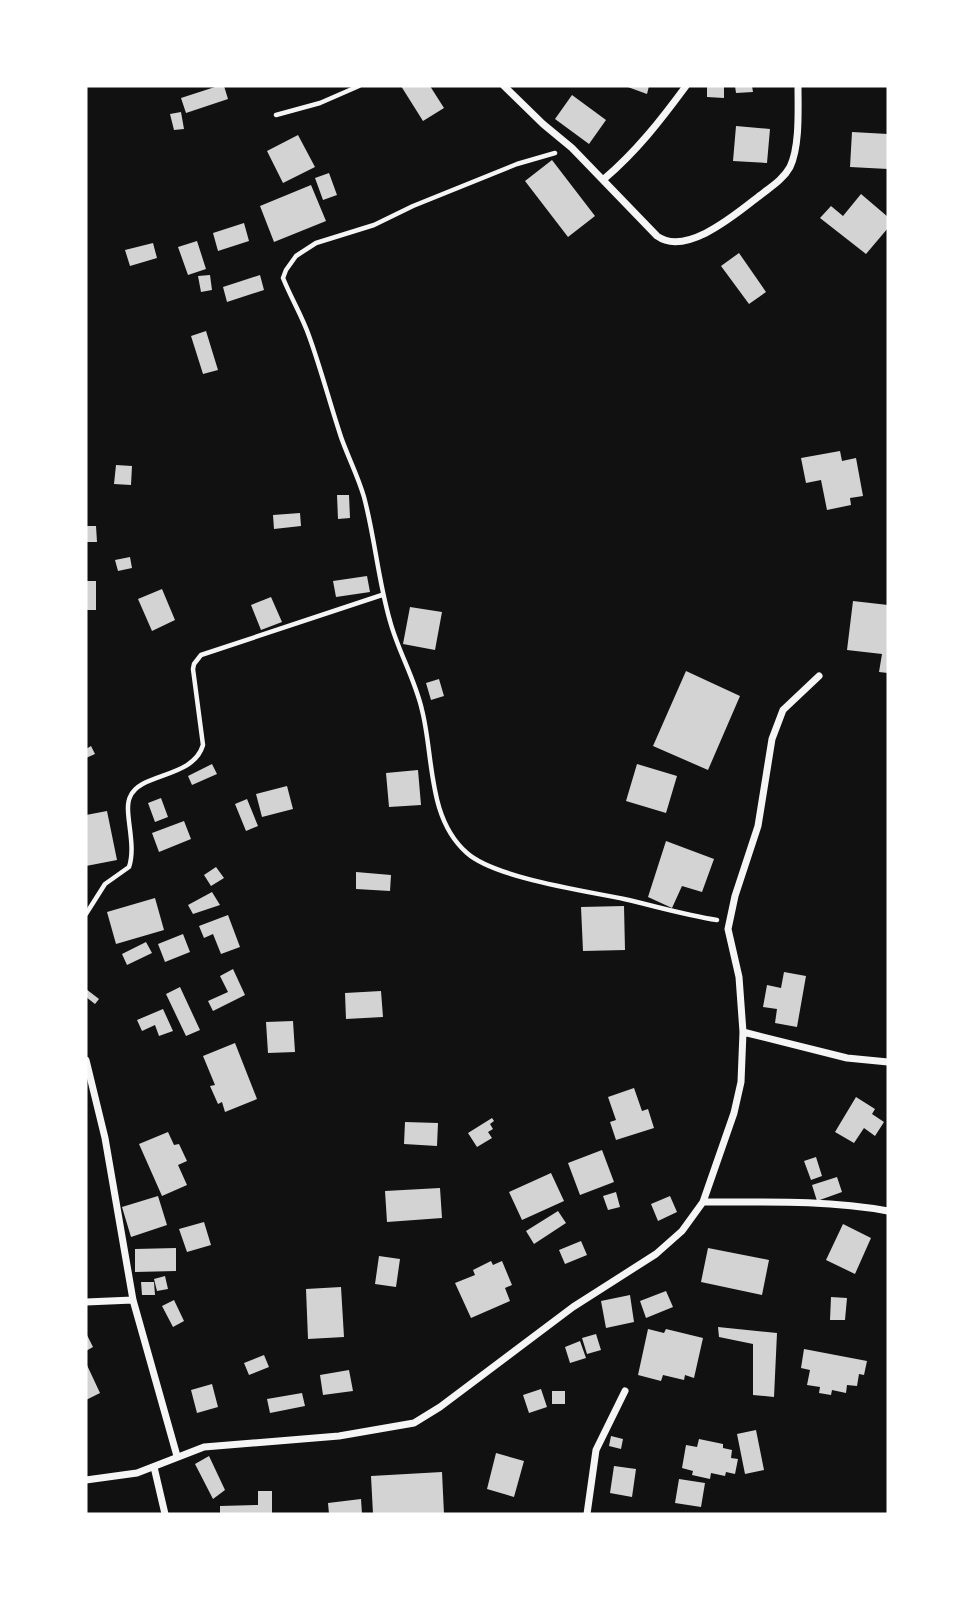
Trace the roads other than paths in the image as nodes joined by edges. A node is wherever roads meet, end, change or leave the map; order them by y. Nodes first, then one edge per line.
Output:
1 (503, 86) edge
2 (686, 86) edge
3 (798, 86) edge
4 (604, 180) junction
5 (819, 676) dead end
6 (743, 1032) junction
7 (86, 1060) edge
8 (888, 1062) edge
9 (703, 1202) junction
10 (888, 1211) edge
11 (133, 1300) junction
12 (86, 1302) edge
13 (625, 1391) dead end
14 (177, 1456) junction
15 (154, 1467) junction
16 (86, 1480) edge
17 (165, 1514) edge
18 (587, 1514) edge

1 - 4 street
2 - 4 street
3 - 4 street
5 - 6 street
6 - 8 street
6 - 9 street
7 - 11 street
9 - 10 street
9 - 14 street
11 - 12 street
11 - 14 street
13 - 18 street
14 - 15 street
15 - 16 street
15 - 17 street

